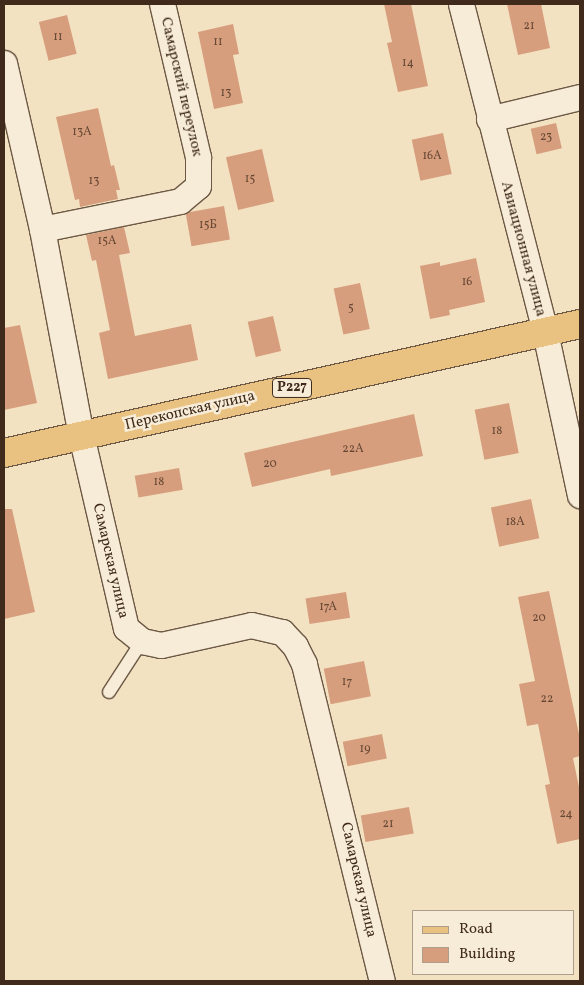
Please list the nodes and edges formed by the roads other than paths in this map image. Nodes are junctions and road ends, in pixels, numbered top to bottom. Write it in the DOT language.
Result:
graph roads {
  1 [pos="162,4"];
  2 [pos="461,4"];
  3 [pos="4,63"];
  4 [pos="580,97"];
  5 [pos="489,119"];
  6 [pos="42,229"];
  7 [pos="580,324"];
  8 [pos="545,332"];
  9 [pos="81,436"];
  10 [pos="4,453"];
  11 [pos="580,495"];
  12 [pos="142,641"];
  13 [pos="109,692"];
  14 [pos="382,981"];
  1 -- 6 [label="street, Самарский переулок"];
  2 -- 5 [label="street, Авиационная улица"];
  3 -- 6 [label="street, Самарская улица"];
  4 -- 5 [label="street"];
  5 -- 8 [label="street, Авиационная улица"];
  6 -- 9 [label="street, Самарская улица"];
  7 -- 8 [label="main road, Перекопская улица / Р227"];
  8 -- 9 [label="main road, Перекопская улица / Р227"];
  8 -- 11 [label="street, Авиационная улица"];
  9 -- 10 [label="main road, Перекопская улица / Р227"];
  9 -- 12 [label="street, Самарская улица"];
  12 -- 13 [label="lane"];
  12 -- 14 [label="street, Самарская улица"];
}
